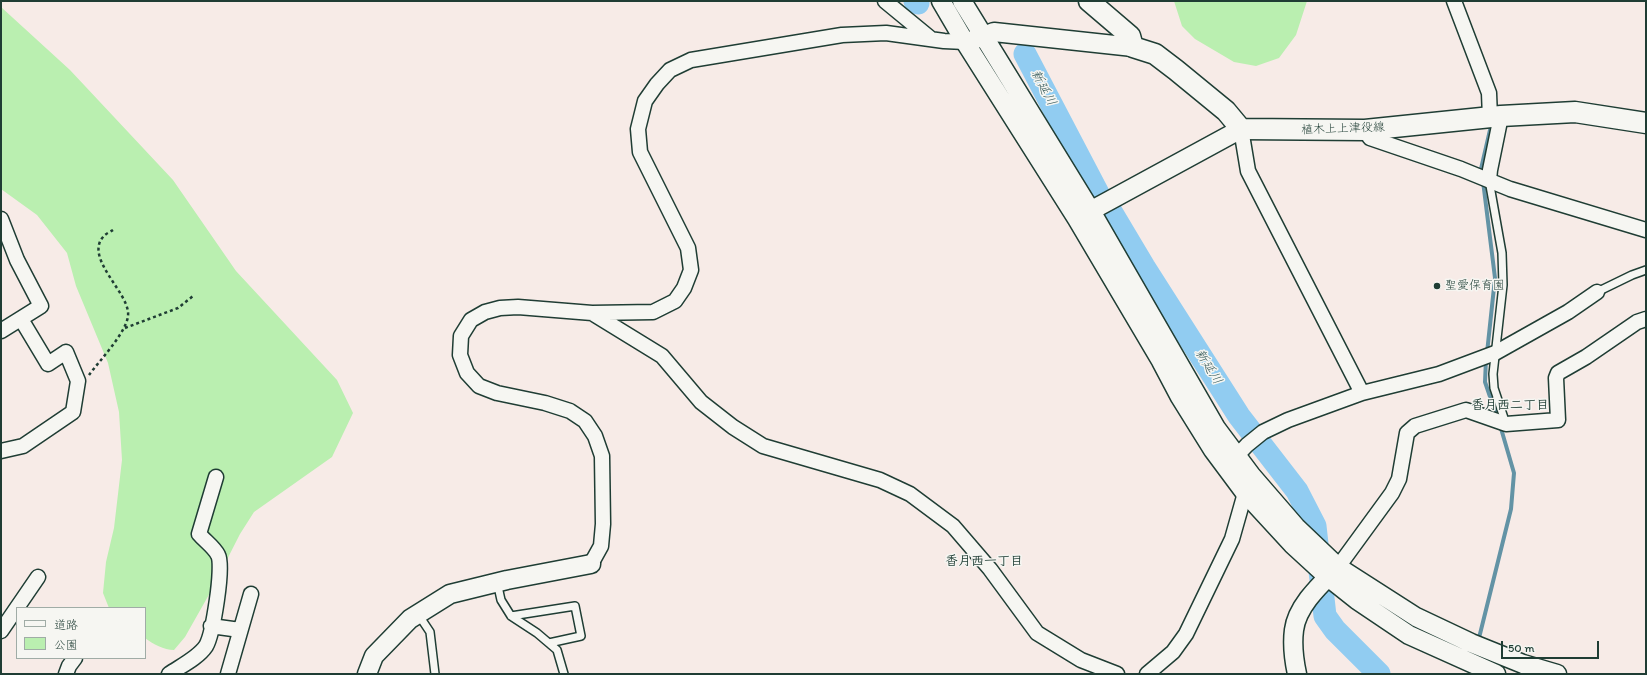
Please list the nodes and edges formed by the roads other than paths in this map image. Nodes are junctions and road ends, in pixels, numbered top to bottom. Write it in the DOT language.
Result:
graph roads {
  1 [pos="885,1"];
  2 [pos="941,1"];
  3 [pos="962,1"];
  4 [pos="1089,1"];
  5 [pos="1454,1"];
  6 [pos="983,37"];
  7 [pos="930,38"];
  8 [pos="965,42"];
  9 [pos="1133,47"];
  10 [pos="1496,117"];
  11 [pos="1646,123"];
  12 [pos="1241,129"];
  13 [pos="1365,130"];
  14 [pos="1489,180"];
  15 [pos="1084,215"];
  16 [pos="1,219"];
  17 [pos="1646,230"];
  18 [pos="1646,270"];
  19 [pos="1597,292"];
  20 [pos="592,313"];
  21 [pos="21,319"];
  22 [pos="1646,319"];
  23 [pos="1,331"];
  24 [pos="1495,353"];
  25 [pos="1362,393"];
  26 [pos="1506,424"];
  27 [pos="1,451"];
  28 [pos="1231,462"];
  29 [pos="216,477"];
  30 [pos="1245,493"];
  31 [pos="590,564"];
  32 [pos="1333,572"];
  33 [pos="38,577"];
  34 [pos="497,582"];
  35 [pos="251,594"];
  36 [pos="17,607"];
  37 [pos="16,609"];
  38 [pos="418,614"];
  39 [pos="511,616"];
  40 [pos="211,626"];
  41 [pos="240,630"];
  42 [pos="1,631"];
  43 [pos="549,643"];
  44 [pos="1492,651"];
  45 [pos="74,659"];
  46 [pos="1490,673"];
  47 [pos="66,674"];
  48 [pos="169,674"];
  49 [pos="228,674"];
  50 [pos="367,674"];
  51 [pos="435,674"];
  52 [pos="564,674"];
  53 [pos="1117,674"];
  54 [pos="1147,674"];
  55 [pos="1297,674"];
  56 [pos="1557,674"];
  1 -- 7 [label="street"];
  2 -- 8 [label="street"];
  3 -- 6 [label="street"];
  4 -- 9 [label="main road"];
  5 -- 10 [label="street"];
  6 -- 8 [label="street"];
  6 -- 9 [label="street"];
  6 -- 15 [label="street"];
  7 -- 8 [label="street"];
  7 -- 20 [label="street"];
  8 -- 15 [label="street"];
  9 -- 12 [label="main road"];
  10 -- 11 [label="main road, 植木上上津役線"];
  10 -- 13 [label="main road, 植木上上津役線"];
  10 -- 14 [label="street"];
  12 -- 13 [label="main road, 植木上上津役線"];
  12 -- 15 [label="street"];
  12 -- 25 [label="street"];
  13 -- 14 [label="street"];
  14 -- 17 [label="street"];
  14 -- 24 [label="lane"];
  15 -- 28 [label="street"];
  16 -- 21 [label="street"];
  18 -- 19 [label="lane"];
  19 -- 24 [label="street"];
  20 -- 31 [label="street"];
  20 -- 53 [label="street"];
  21 -- 23 [label="street"];
  21 -- 27 [label="street"];
  22 -- 26 [label="street"];
  24 -- 25 [label="street"];
  24 -- 26 [label="lane"];
  25 -- 28 [label="street"];
  26 -- 32 [label="street"];
  28 -- 30 [label="street"];
  28 -- 32 [label="street"];
  29 -- 40 [label="street"];
  30 -- 32 [label="street"];
  30 -- 54 [label="street"];
  31 -- 34 [label="street"];
  32 -- 44 [label="street"];
  32 -- 46 [label="street"];
  32 -- 55 [label="street"];
  33 -- 36 [label="street"];
  34 -- 38 [label="street"];
  34 -- 39 [label="lane"];
  35 -- 41 [label="street"];
  37 -- 42 [label="street"];
  38 -- 50 [label="street"];
  38 -- 51 [label="lane"];
  39 -- 43 [label="lane"];
  39 -- 43 [label="lane"];
  40 -- 41 [label="street"];
  40 -- 48 [label="street"];
  41 -- 49 [label="street"];
  43 -- 52 [label="lane"];
  44 -- 46 [label="street"];
  44 -- 56 [label="street"];
  45 -- 47 [label="street"];
}
